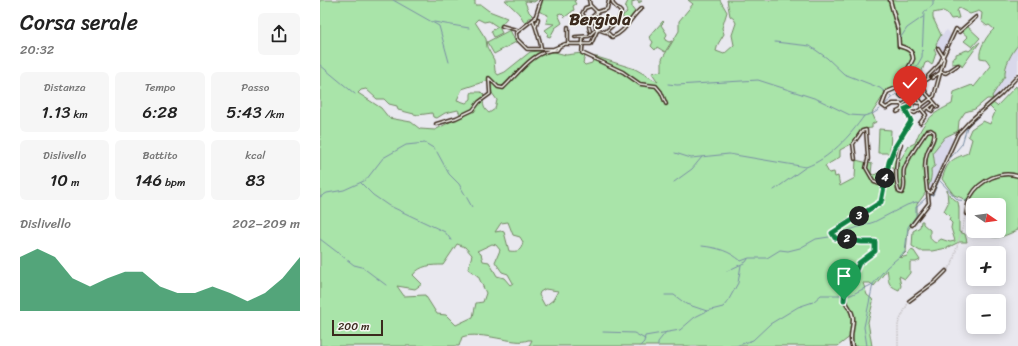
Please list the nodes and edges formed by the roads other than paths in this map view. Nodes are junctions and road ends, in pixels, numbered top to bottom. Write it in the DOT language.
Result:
graph roads {
  1 [pos="541,0"];
  2 [pos="589,0"];
  3 [pos="609,0"];
  4 [pos="612,0"];
  5 [pos="890,0"];
  6 [pos="591,6"];
  7 [pos="642,8"];
  8 [pos="597,12"];
  9 [pos="584,16"];
  10 [pos="976,17"];
  11 [pos="591,18"];
  12 [pos="538,19"];
  13 [pos="533,20"];
  14 [pos="587,22"];
  15 [pos="502,26"];
  16 [pos="536,26"];
  17 [pos="568,27"];
  18 [pos="590,27"];
  19 [pos="597,29"];
  20 [pos="518,31"];
  21 [pos="590,31"];
  22 [pos="606,31"];
  23 [pos="575,37"];
  24 [pos="583,38"];
  25 [pos="568,44"];
  26 [pos="582,44"];
  27 [pos="559,47"];
  28 [pos="542,48"];
  29 [pos="938,48"];
  30 [pos="943,57"];
  31 [pos="958,65"];
  32 [pos="942,72"];
  33 [pos="1018,76"];
  34 [pos="929,79"];
  35 [pos="920,84"];
  36 [pos="923,88"];
  37 [pos="912,91"];
  38 [pos="900,95"];
  39 [pos="913,97"];
  40 [pos="917,97"];
  41 [pos="930,100"];
  42 [pos="910,102"];
  43 [pos="916,103"];
  44 [pos="934,103"];
  45 [pos="666,104"];
  46 [pos="923,104"];
  47 [pos="902,105"];
  48 [pos="912,106"];
  49 [pos="934,107"];
  50 [pos="938,107"];
  51 [pos="921,108"];
  52 [pos="929,108"];
  53 [pos="905,109"];
  54 [pos="926,110"];
  55 [pos="897,112"];
  56 [pos="920,123"];
  57 [pos="436,124"];
  58 [pos="898,142"];
  59 [pos="855,159"];
  60 [pos="1018,176"];
  61 [pos="884,181"];
  62 [pos="928,193"];
  63 [pos="970,198"];
  64 [pos="912,225"];
  65 [pos="946,270"];
  66 [pos="909,301"];
  67 [pos="852,346"];
  1 -- 13 [label="street"];
  2 -- 6 [label="street"];
  3 -- 8 [label="street"];
  4 -- 22 [label="street"];
  5 -- 47 [label="street"];
  6 -- 8 [label="street"];
  6 -- 9 [label="street"];
  7 -- 22 [label="street"];
  8 -- 11 [label="street"];
  8 -- 19 [label="street"];
  10 -- 30 [label="street"];
  11 -- 14 [label="street"];
  11 -- 19 [label="street"];
  12 -- 16 [label="street"];
  13 -- 16 [label="street"];
  13 -- 20 [label="street"];
  15 -- 20 [label="street"];
  16 -- 28 [label="street"];
  17 -- 25 [label="street"];
  18 -- 21 [label="street"];
  19 -- 22 [label="street"];
  19 -- 24 [label="street"];
  19 -- 26 [label="street"];
  20 -- 28 [label="street"];
  23 -- 24 [label="street"];
  24 -- 26 [label="street"];
  25 -- 26 [label="street"];
  25 -- 27 [label="street"];
  26 -- 45 [label="street"];
  27 -- 28 [label="street"];
  27 -- 57 [label="street"];
  29 -- 30 [label="street"];
  30 -- 32 [label="street"];
  30 -- 34 [label="street"];
  31 -- 32 [label="street"];
  32 -- 34 [label="street"];
  32 -- 41 [label="street"];
  33 -- 62 [label="street"];
  34 -- 36 [label="street"];
  35 -- 37 [label="street"];
  36 -- 40 [label="street"];
  36 -- 41 [label="street"];
  37 -- 38 [label="street"];
  37 -- 40 [label="street"];
  39 -- 40 [label="street"];
  39 -- 42 [label="street"];
  39 -- 43 [label="street"];
  40 -- 46 [label="street"];
  41 -- 44 [label="street"];
  41 -- 46 [label="street"];
  42 -- 47 [label="street"];
  42 -- 48 [label="street"];
  43 -- 46 [label="street"];
  43 -- 48 [label="street"];
  44 -- 50 [label="street"];
  44 -- 52 [label="street"];
  46 -- 51 [label="street"];
  47 -- 53 [label="street"];
  48 -- 53 [label="street"];
  49 -- 52 [label="street"];
  51 -- 53 [label="street"];
  51 -- 56 [label="street"];
  52 -- 54 [label="street"];
  53 -- 55 [label="street"];
  53 -- 58 [label="street"];
  58 -- 61 [label="street"];
  58 -- 62 [label="street"];
  59 -- 61 [label="street"];
  60 -- 63 [label="street"];
  61 -- 67 [label="street"];
  62 -- 64 [label="street"];
  65 -- 66 [label="street"];
}
